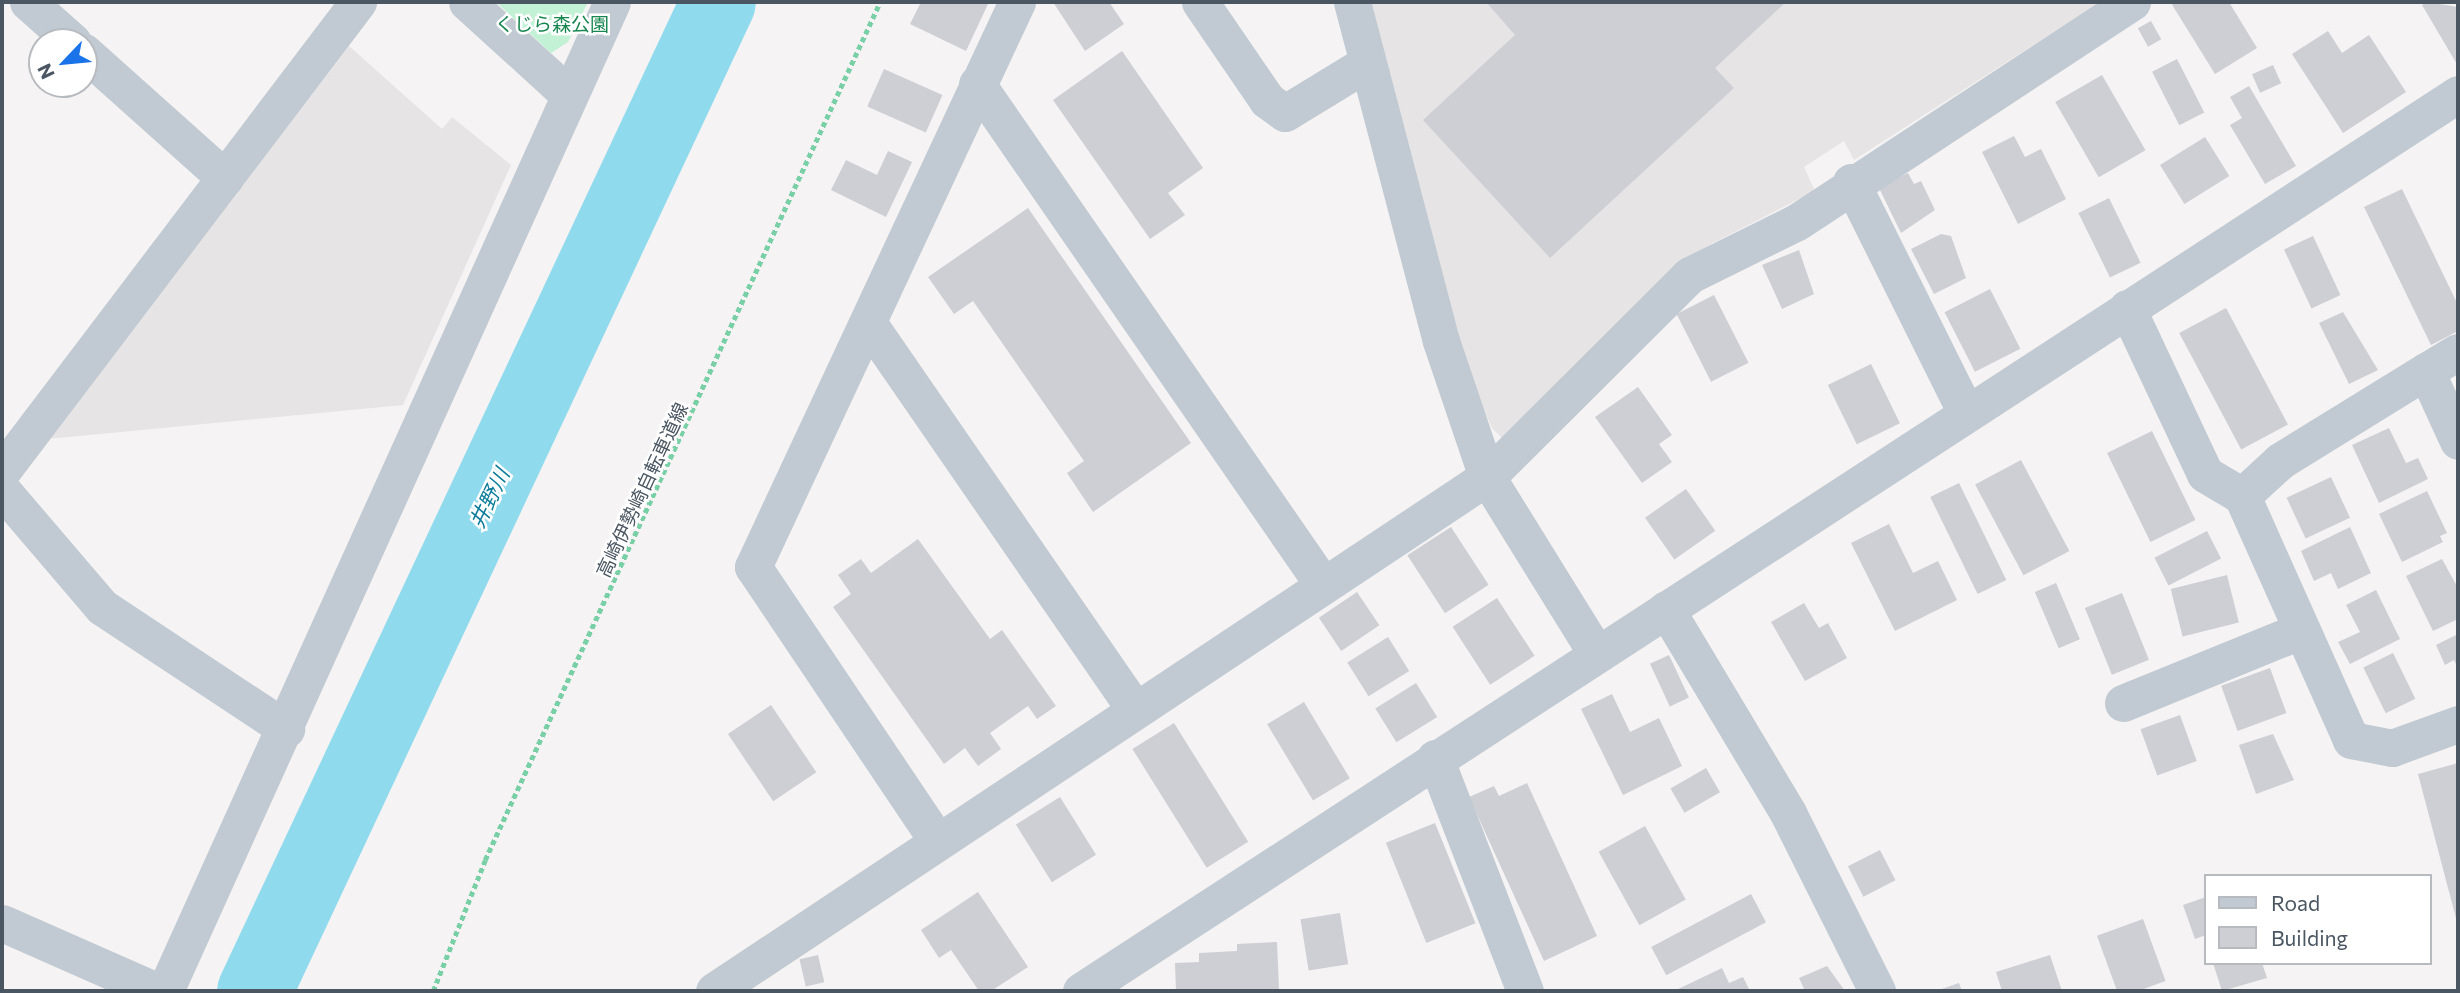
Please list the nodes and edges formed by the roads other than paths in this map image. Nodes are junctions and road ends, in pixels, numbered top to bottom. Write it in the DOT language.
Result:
graph roads {
  1 [pos="29,2"];
  2 [pos="358,2"];
  3 [pos="467,2"];
  4 [pos="612,2"];
  5 [pos="1017,2"];
  6 [pos="1200,2"];
  7 [pos="1352,2"];
  8 [pos="2132,2"];
  9 [pos="58,28"];
  10 [pos="1367,64"];
  11 [pos="98,65"];
  12 [pos="978,84"];
  13 [pos="568,94"];
  14 [pos="2458,94"];
  15 [pos="225,178"];
  16 [pos="1851,182"];
  17 [pos="2127,308"];
  18 [pos="870,324"];
  19 [pos="2458,352"];
  20 [pos="2426,371"];
  21 [pos="1966,413"];
  22 [pos="2458,442"];
  23 [pos="2,471"];
  24 [pos="1488,477"];
  25 [pos="2,490"];
  26 [pos="2242,496"];
  27 [pos="1321,582"];
  28 [pos="1666,609"];
  29 [pos="2302,629"];
  30 [pos="1596,653"];
  31 [pos="2123,704"];
  32 [pos="1134,708"];
  33 [pos="2458,724"];
  34 [pos="286,729"];
  35 [pos="1435,758"];
  36 [pos="936,839"];
  37 [pos="2,923"];
  38 [pos="156,991"];
  39 [pos="165,991"];
  40 [pos="714,991"];
  41 [pos="1081,991"];
  42 [pos="1525,991"];
  43 [pos="1877,991"];
  1 -- 9 [label="street"];
  2 -- 15 [label="street"];
  3 -- 13 [label="street"];
  4 -- 13 [label="street"];
  5 -- 12 [label="street"];
  6 -- 10 [label="street"];
  7 -- 10 [label="street"];
  8 -- 16 [label="street"];
  10 -- 24 [label="street"];
  11 -- 15 [label="street"];
  12 -- 18 [label="street"];
  12 -- 27 [label="street"];
  13 -- 34 [label="street"];
  14 -- 17 [label="street"];
  15 -- 23 [label="street"];
  16 -- 21 [label="street"];
  16 -- 24 [label="street"];
  17 -- 21 [label="street"];
  17 -- 26 [label="street"];
  18 -- 32 [label="street"];
  18 -- 36 [label="street"];
  19 -- 20 [label="street"];
  20 -- 22 [label="street"];
  20 -- 26 [label="street"];
  21 -- 28 [label="street"];
  24 -- 27 [label="street"];
  24 -- 30 [label="street"];
  25 -- 34 [label="street"];
  26 -- 29 [label="street"];
  27 -- 32 [label="street"];
  28 -- 30 [label="street"];
  28 -- 43 [label="street"];
  29 -- 31 [label="street"];
  29 -- 33 [label="street"];
  30 -- 35 [label="street"];
  32 -- 36 [label="street"];
  34 -- 39 [label="street"];
  35 -- 41 [label="street"];
  35 -- 42 [label="street"];
  36 -- 40 [label="street"];
  37 -- 38 [label="street"];
}
